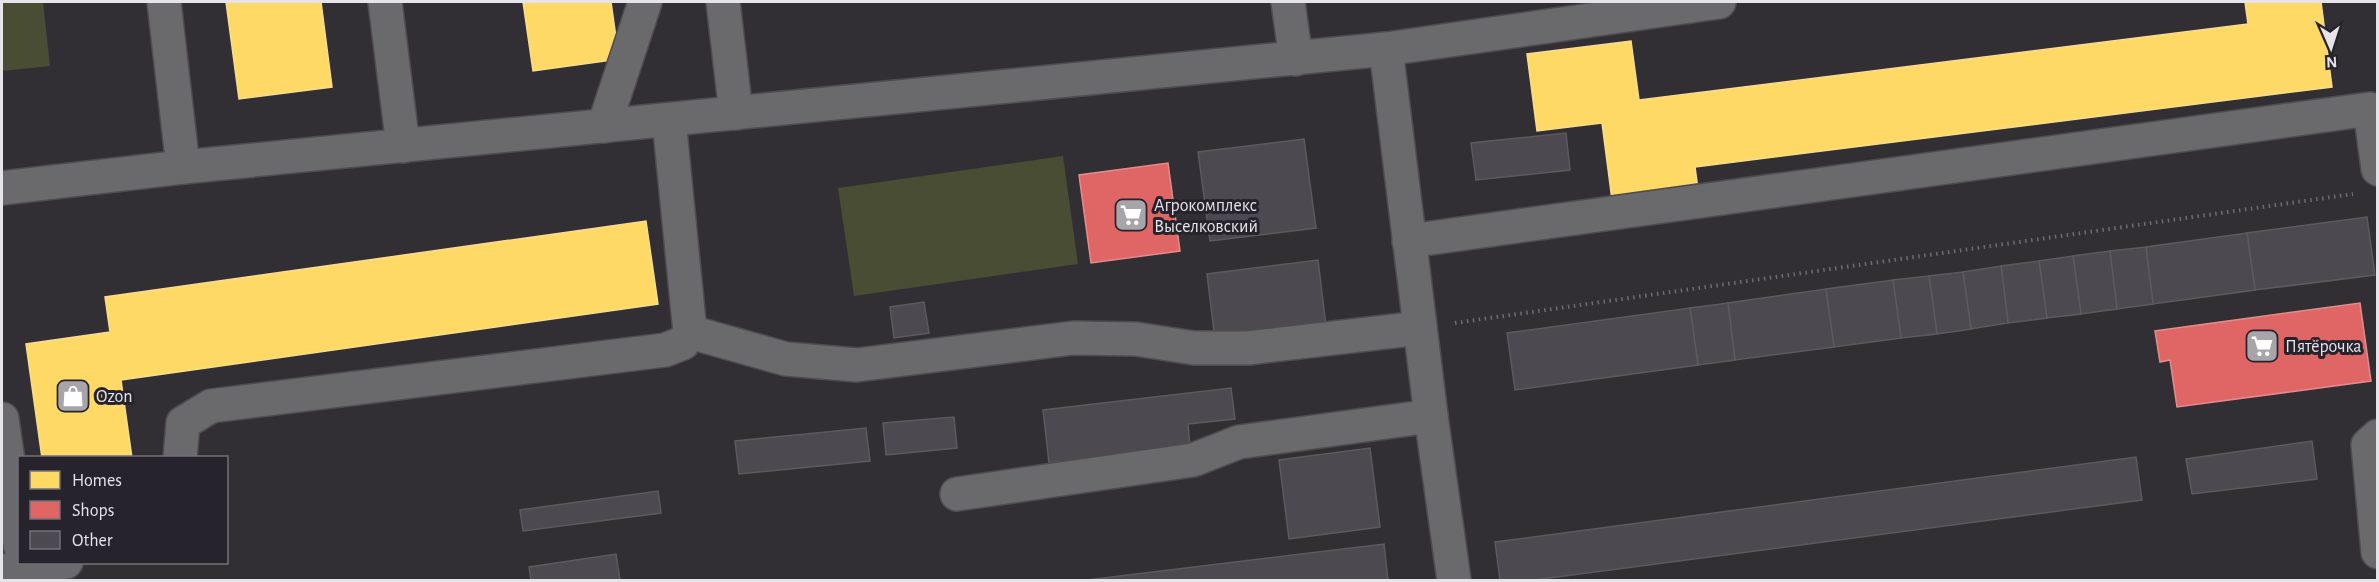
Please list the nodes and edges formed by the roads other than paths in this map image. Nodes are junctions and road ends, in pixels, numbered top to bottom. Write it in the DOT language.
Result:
graph roads {
  1 [pos="164,2"];
  2 [pos="385,2"];
  3 [pos="645,2"];
  4 [pos="723,2"];
  5 [pos="1288,2"];
  6 [pos="1719,2"];
  7 [pos="1386,49"];
  8 [pos="1296,59"];
  9 [pos="736,113"];
  10 [pos="669,120"];
  11 [pos="604,126"];
  12 [pos="403,146"];
  13 [pos="183,167"];
  14 [pos="2378,169"];
  15 [pos="2,188"];
  16 [pos="1409,241"];
  17 [pos="1420,328"];
  18 [pos="690,332"];
  19 [pos="1431,416"];
  20 [pos="2,419"];
  21 [pos="2378,436"];
  22 [pos="180,456"];
  23 [pos="957,494"];
  24 [pos="2378,552"];
  25 [pos="16,562"];
  26 [pos="1454,580"];
  1 -- 13 [label="street"];
  2 -- 12 [label="street"];
  3 -- 11 [label="street"];
  4 -- 9 [label="street"];
  5 -- 8 [label="street"];
  6 -- 7 [label="street"];
  7 -- 8 [label="street"];
  7 -- 16 [label="street"];
  8 -- 9 [label="street"];
  9 -- 10 [label="street"];
  10 -- 11 [label="street"];
  10 -- 18 [label="street"];
  11 -- 12 [label="street"];
  12 -- 13 [label="street"];
  13 -- 15 [label="street"];
  14 -- 16 [label="street"];
  16 -- 17 [label="street"];
  17 -- 18 [label="street"];
  17 -- 19 [label="street"];
  18 -- 22 [label="street"];
  19 -- 23 [label="street"];
  19 -- 26 [label="street"];
  20 -- 25 [label="street"];
  21 -- 24 [label="street"];
}
